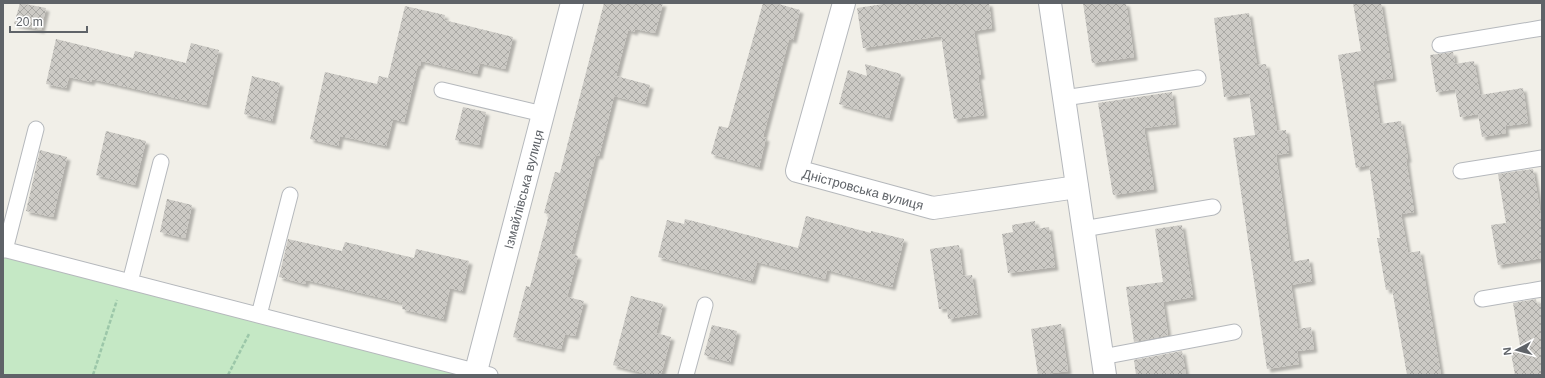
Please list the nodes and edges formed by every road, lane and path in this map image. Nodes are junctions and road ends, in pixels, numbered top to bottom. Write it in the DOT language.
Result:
graph roads {
  1 [pos="572,3"];
  2 [pos="844,3"];
  3 [pos="1050,3"];
  4 [pos="1542,28"];
  5 [pos="1440,45"];
  6 [pos="1198,78"];
  7 [pos="442,90"];
  8 [pos="1064,98"];
  9 [pos="543,114"];
  10 [pos="36,130"];
  11 [pos="1542,158"];
  12 [pos="161,162"];
  13 [pos="1461,171"];
  14 [pos="1077,187"];
  15 [pos="290,195"];
  16 [pos="1213,207"];
  17 [pos="1083,229"];
  18 [pos="4,249"];
  19 [pos="130,282"];
  20 [pos="1542,289"];
  21 [pos="1482,299"];
  22 [pos="704,305"];
  23 [pos="259,316"];
  24 [pos="1234,332"];
  25 [pos="1103,366"];
  26 [pos="480,374"];
  27 [pos="93,375"];
  28 [pos="228,375"];
  29 [pos="686,375"];
  1 -- 9 [label="street, Ізмайлівська вулиця"];
  2 -- 14 [label="street, Дністровська вулиця"];
  3 -- 8 [label="street"];
  4 -- 5 [label="lane"];
  6 -- 8 [label="lane"];
  7 -- 9 [label="lane"];
  8 -- 14 [label="street"];
  9 -- 26 [label="street, Ізмайлівська вулиця"];
  10 -- 18 [label="lane"];
  11 -- 13 [label="lane"];
  12 -- 19 [label="lane"];
  14 -- 17 [label="street"];
  15 -- 23 [label="lane"];
  16 -- 17 [label="lane"];
  17 -- 25 [label="street"];
  18 -- 19 [label="lane"];
  19 -- 23 [label="lane"];
  19 -- 27 [label="path"];
  20 -- 21 [label="lane"];
  22 -- 29 [label="lane"];
  23 -- 26 [label="lane"];
  23 -- 28 [label="path"];
  24 -- 25 [label="lane"];
}
